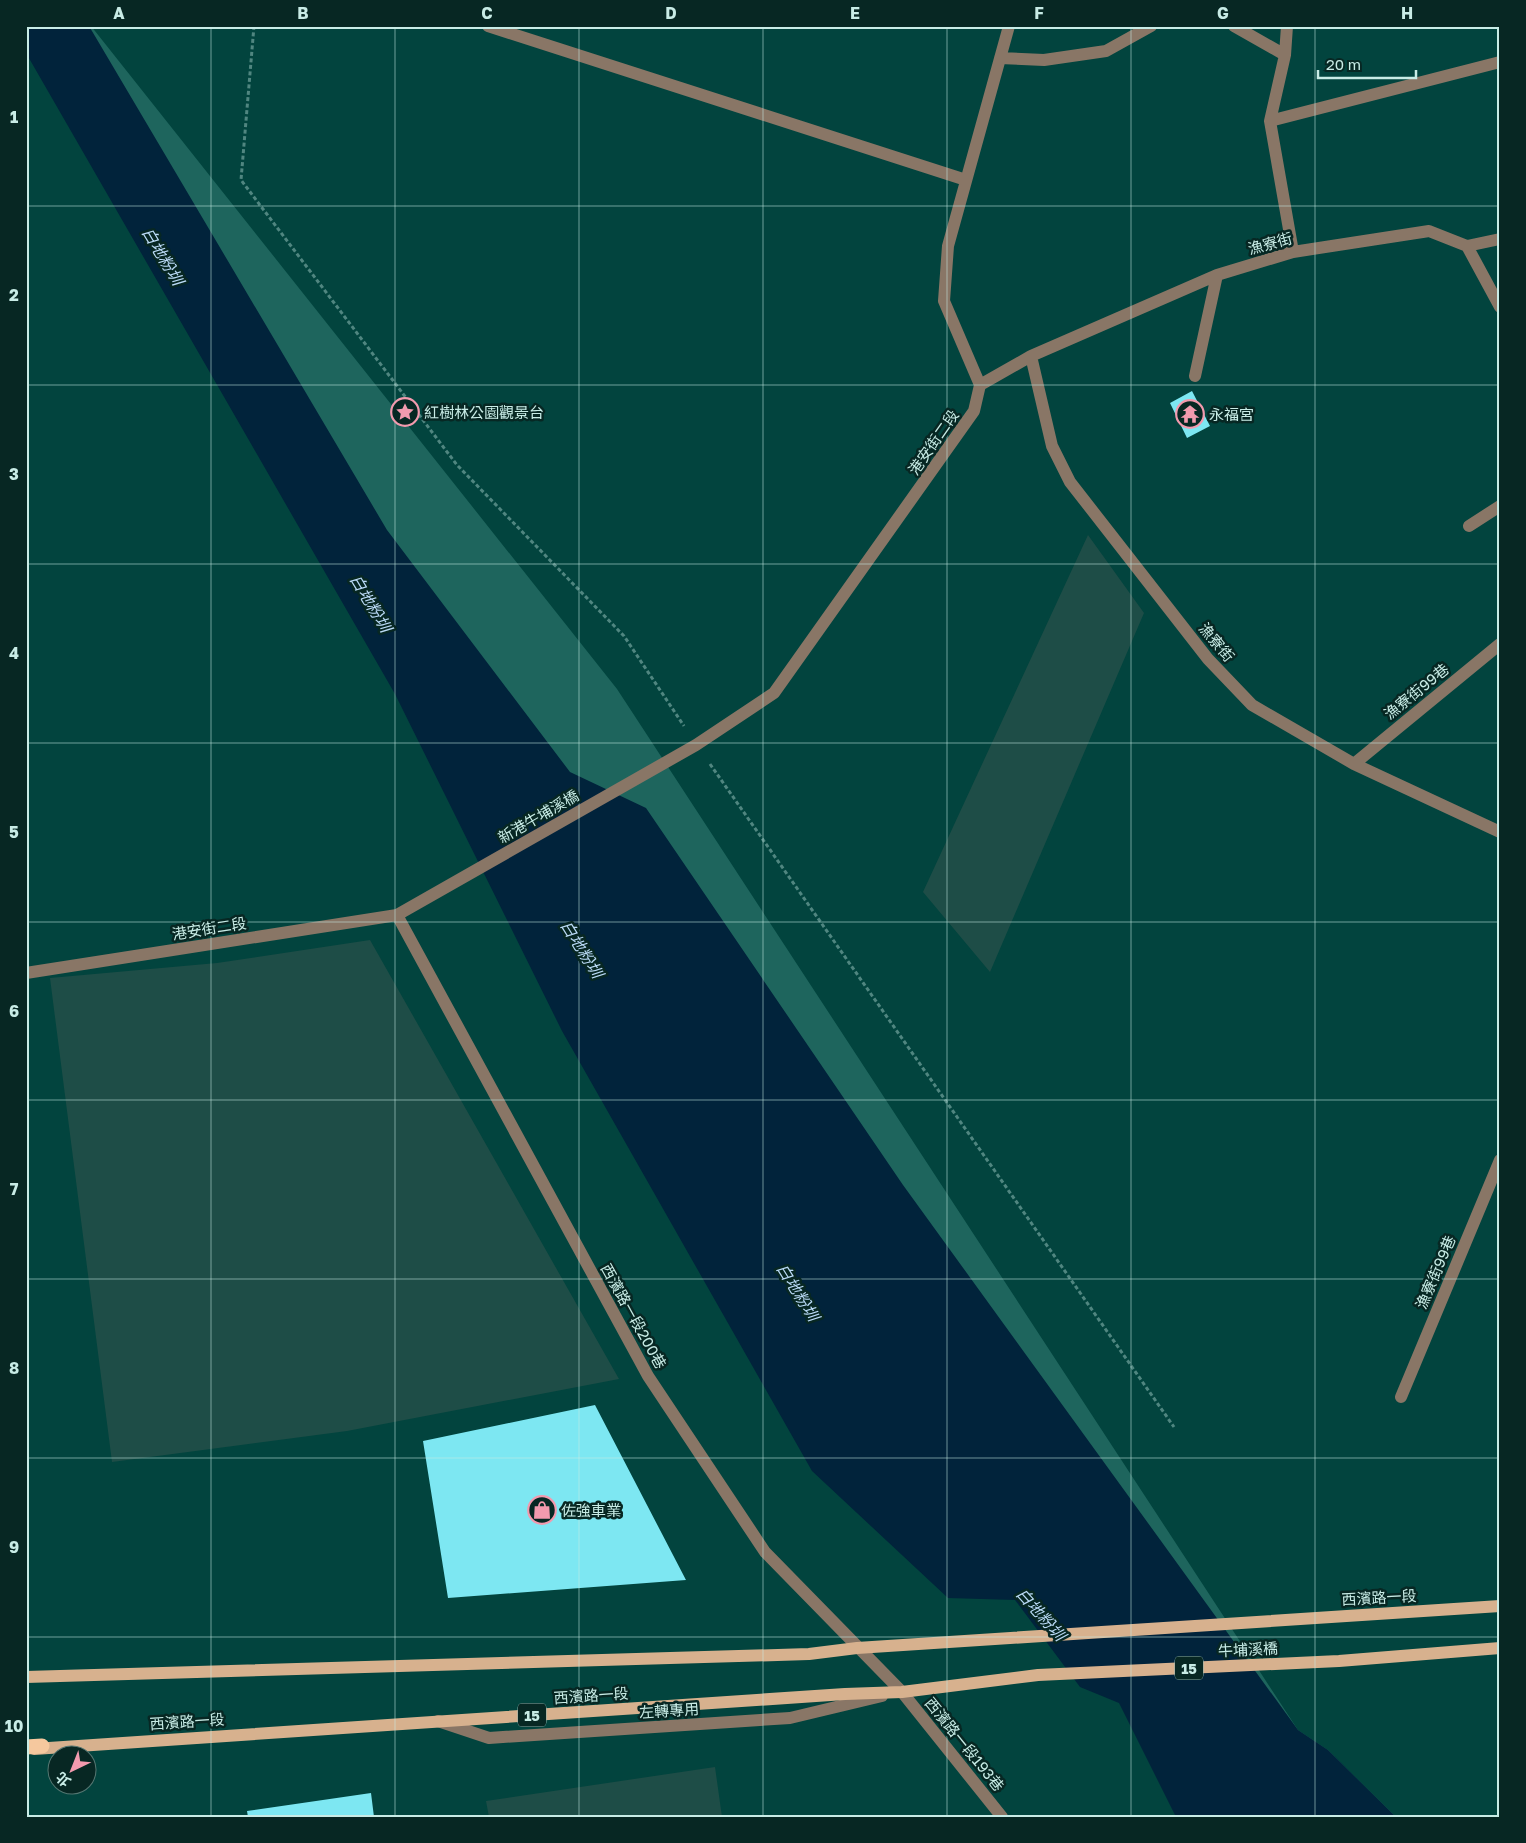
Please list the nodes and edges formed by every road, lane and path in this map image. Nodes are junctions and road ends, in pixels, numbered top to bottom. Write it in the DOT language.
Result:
graph roads {
  1 [pos="488,26"];
  2 [pos="1009,26"];
  3 [pos="1151,26"];
  4 [pos="1234,26"];
  5 [pos="1288,26"];
  6 [pos="1285,55"];
  7 [pos="1000,58"];
  8 [pos="1500,62"];
  9 [pos="1270,121"];
  10 [pos="966,180"];
  11 [pos="1500,239"];
  12 [pos="1467,246"];
  13 [pos="1293,252"];
  14 [pos="1217,275"];
  15 [pos="1500,307"];
  16 [pos="1031,356"];
  17 [pos="1196,376"];
  18 [pos="980,385"];
  19 [pos="1500,506"];
  20 [pos="1469,526"];
  21 [pos="1500,644"];
  22 [pos="696,745"];
  23 [pos="1354,764"];
  24 [pos="1500,832"];
  25 [pos="397,915"];
  26 [pos="26,973"];
  27 [pos="1500,1160"];
  28 [pos="1401,1397"];
  29 [pos="1500,1606"];
  30 [pos="1260,1621"];
  31 [pos="857,1648"];
  32 [pos="1500,1648"];
  33 [pos="1038,1676"];
  34 [pos="26,1677"];
  35 [pos="902,1692"];
  36 [pos="438,1721"];
  37 [pos="42,1746"];
  38 [pos="26,1749"];
  39 [pos="1002,1817"];
  1 -- 10 [label="street"];
  2 -- 7 [label="street"];
  3 -- 7 [label="street"];
  4 -- 6 [label="street"];
  5 -- 6 [label="street"];
  6 -- 9 [label="street"];
  7 -- 10 [label="street"];
  8 -- 9 [label="street"];
  9 -- 13 [label="street"];
  10 -- 18 [label="street"];
  11 -- 12 [label="street"];
  12 -- 13 [label="street, 漁寮街"];
  12 -- 15 [label="street"];
  13 -- 14 [label="street, 漁寮街"];
  14 -- 16 [label="street, 漁寮街"];
  14 -- 17 [label="street"];
  16 -- 18 [label="street, 漁寮街"];
  16 -- 23 [label="street, 漁寮街"];
  18 -- 22 [label="street, 港安街二段"];
  19 -- 20 [label="street"];
  21 -- 23 [label="street, 漁寮街99巷"];
  22 -- 25 [label="street, 新港牛埔溪橋"];
  23 -- 24 [label="street, 漁寮街"];
  25 -- 26 [label="street, 港安街二段"];
  25 -- 31 [label="street, 西濱路一段200巷"];
  27 -- 28 [label="street, 漁寮街99巷"];
  29 -- 30 [label="main road, 西濱路一段"];
  30 -- 31 [label="main road, 牛埔溪橋"];
  31 -- 34 [label="main road"];
  31 -- 35 [label="street, 西濱路一段200巷"];
  32 -- 33 [label="main road, 牛埔溪橋 / 15"];
  33 -- 35 [label="main road, 西濱路一段 / 15"];
  35 -- 36 [label="main road, 西濱路一段 / 15"];
  35 -- 36 [label="street, 左轉專用"];
  35 -- 39 [label="street, 西濱路一段193巷"];
  36 -- 37 [label="main road, 西濱路一段 / 15"];
  37 -- 38 [label="highway"];
}
